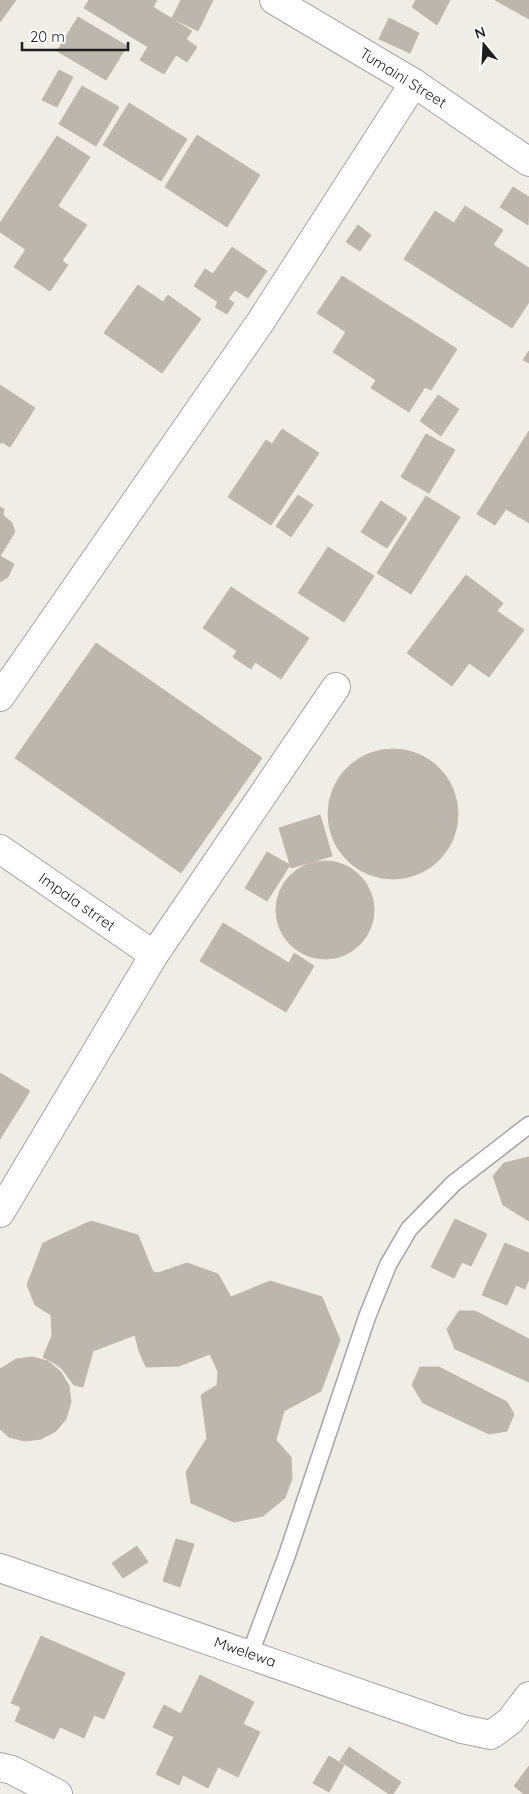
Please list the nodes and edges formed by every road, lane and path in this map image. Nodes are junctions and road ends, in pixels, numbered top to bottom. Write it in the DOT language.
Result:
graph roads {
  1 [pos="274,0"];
  2 [pos="414,83"];
  3 [pos="529,162"];
  4 [pos="336,687"];
  5 [pos="0,697"];
  6 [pos="0,849"];
  7 [pos="154,955"];
  8 [pos="529,1125"];
  9 [pos="0,1213"];
  10 [pos="0,1568"];
  11 [pos="250,1654"];
  12 [pos="529,1696"];
  13 [pos="0,1767"];
  14 [pos="58,1794"];
  1 -- 2 [label="street, Tumaini Street"];
  2 -- 3 [label="street, Tumaini Street"];
  2 -- 5 [label="street"];
  4 -- 7 [label="street"];
  6 -- 7 [label="street, Impala strret"];
  7 -- 9 [label="street"];
  8 -- 11 [label="lane"];
  10 -- 11 [label="street, Mwelewa"];
  11 -- 12 [label="street, Mwelewa"];
  13 -- 14 [label="street"];
}
